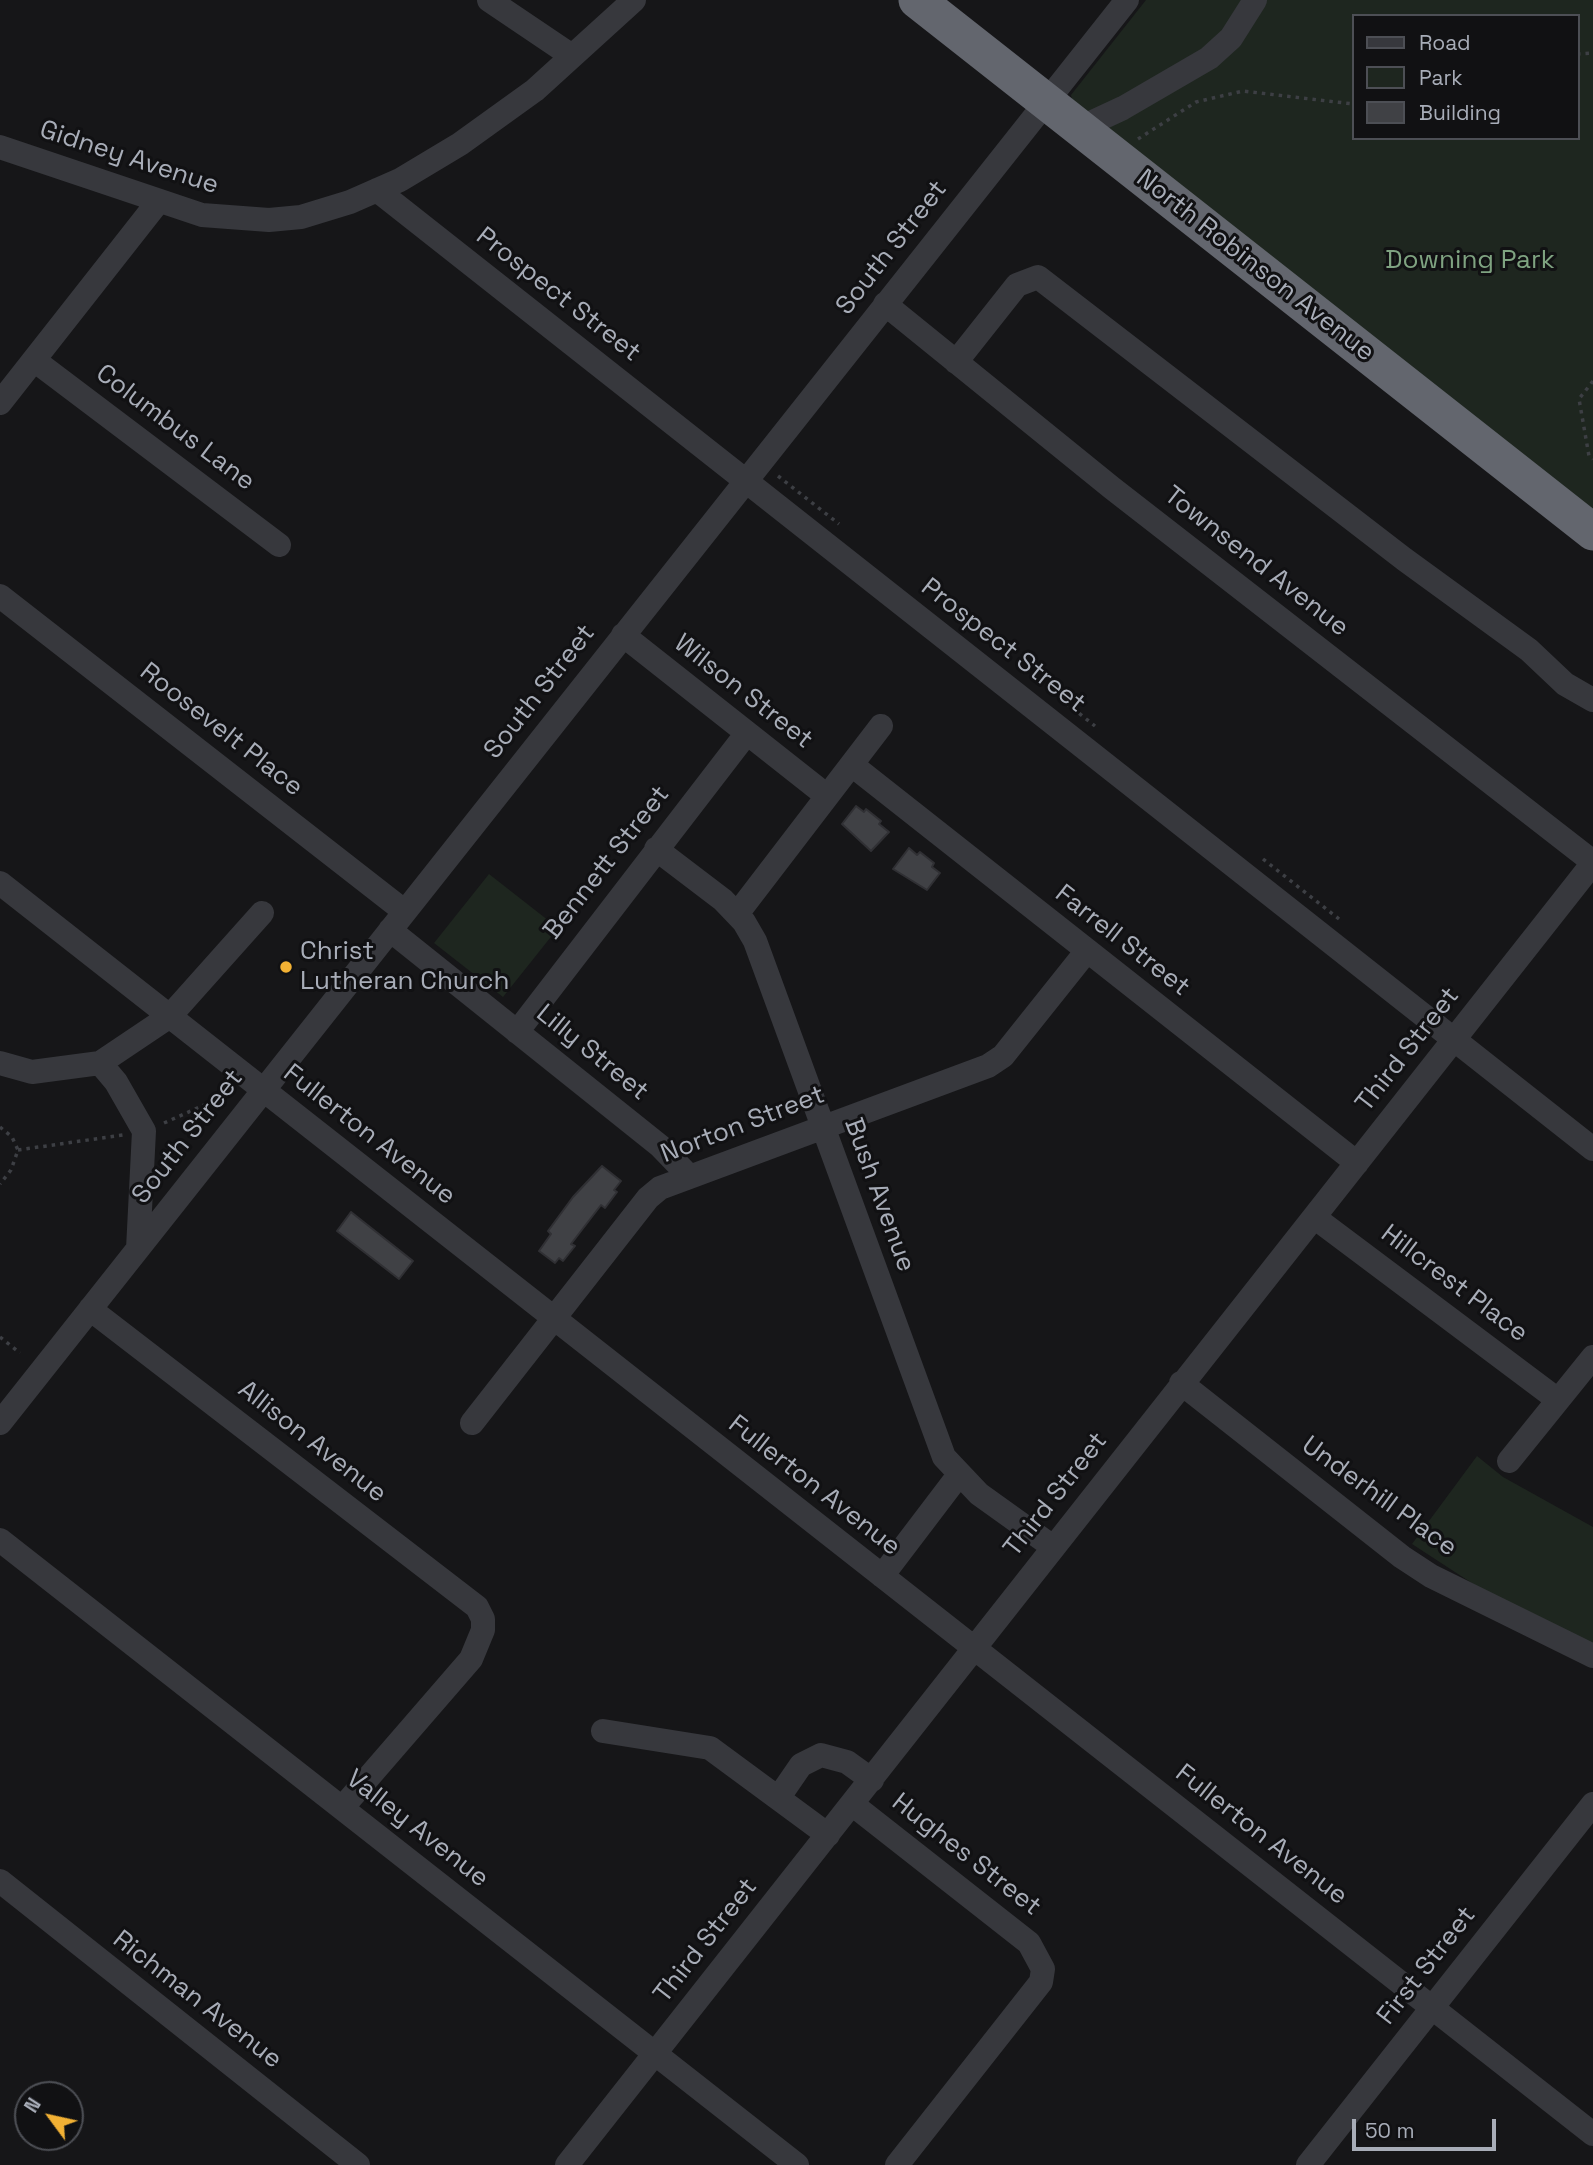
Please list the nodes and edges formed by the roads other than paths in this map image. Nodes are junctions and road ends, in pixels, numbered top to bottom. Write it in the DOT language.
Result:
graph roads {
  1 [pos="489,0"];
  2 [pos="634,0"];
  3 [pos="917,0"];
  4 [pos="1127,0"];
  5 [pos="1255,0"];
  6 [pos="572,56"];
  7 [pos="1045,101"];
  8 [pos="1080,128"];
  9 [pos="0,147"];
  10 [pos="377,190"];
  11 [pos="158,202"];
  12 [pos="885,304"];
  13 [pos="34,360"];
  14 [pos="956,362"];
  15 [pos="0,403"];
  16 [pos="745,481"];
  17 [pos="1593,532"];
  18 [pos="279,545"];
  19 [pos="0,597"];
  20 [pos="623,635"];
  21 [pos="1593,700"];
  22 [pos="881,726"];
  23 [pos="747,733"];
  24 [pos="852,765"];
  25 [pos="827,796"];
  26 [pos="656,849"];
  27 [pos="1593,862"];
  28 [pos="0,883"];
  29 [pos="262,913"];
  30 [pos="737,914"];
  31 [pos="397,920"];
  32 [pos="1086,952"];
  33 [pos="170,1016"];
  34 [pos="517,1032"];
  35 [pos="1455,1039"];
  36 [pos="0,1063"];
  37 [pos="100,1063"];
  38 [pos="264,1090"];
  39 [pos="822,1127"];
  40 [pos="1593,1149"];
  41 [pos="1357,1163"];
  42 [pos="688,1175"];
  43 [pos="1314,1217"];
  44 [pos="138,1250"];
  45 [pos="90,1309"];
  46 [pos="555,1321"];
  47 [pos="1593,1357"];
  48 [pos="1181,1383"];
  49 [pos="1559,1400"];
  50 [pos="0,1423"];
  51 [pos="472,1423"];
  52 [pos="1509,1461"];
  53 [pos="958,1476"];
  54 [pos="0,1540"];
  55 [pos="1054,1547"];
  56 [pos="882,1576"];
  57 [pos="974,1648"];
  58 [pos="1593,1656"];
  59 [pos="603,1731"];
  60 [pos="872,1780"];
  61 [pos="779,1797"];
  62 [pos="852,1804"];
  63 [pos="1593,1804"];
  64 [pos="342,1808"];
  65 [pos="828,1835"];
  66 [pos="0,1881"];
  67 [pos="1432,2008"];
  68 [pos="656,2054"];
  69 [pos="1593,2134"];
  70 [pos="358,2165"];
  71 [pos="568,2165"];
  72 [pos="797,2165"];
  73 [pos="897,2165"];
  74 [pos="1308,2165"];
  1 -- 6 [label="street"];
  2 -- 6 [label="street, Gidney Avenue"];
  3 -- 7 [label="highway, North Robinson Avenue"];
  4 -- 7 [label="street, South Street"];
  5 -- 8 [label="street"];
  6 -- 10 [label="street, Gidney Avenue"];
  7 -- 8 [label="highway, North Robinson Avenue"];
  7 -- 12 [label="street, South Street"];
  8 -- 17 [label="highway, North Robinson Avenue"];
  9 -- 11 [label="street, Gidney Avenue"];
  10 -- 11 [label="street, Gidney Avenue"];
  10 -- 16 [label="street, Prospect Street"];
  11 -- 13 [label="street"];
  12 -- 14 [label="street, Townsend Avenue"];
  12 -- 16 [label="street, South Street"];
  13 -- 15 [label="street"];
  13 -- 18 [label="street, Columbus Lane"];
  14 -- 21 [label="street"];
  14 -- 27 [label="street, Townsend Avenue"];
  16 -- 20 [label="street, South Street"];
  16 -- 35 [label="street, Prospect Street"];
  19 -- 31 [label="street, Roosevelt Place"];
  20 -- 23 [label="street, Wilson Street"];
  20 -- 31 [label="street, South Street"];
  22 -- 24 [label="street"];
  23 -- 25 [label="street, Wilson Street"];
  23 -- 26 [label="street, Bennett Street"];
  24 -- 25 [label="street"];
  24 -- 32 [label="street, Farrell Street"];
  25 -- 30 [label="street"];
  26 -- 30 [label="street, Bush Avenue"];
  26 -- 34 [label="street, Bennett Street"];
  27 -- 35 [label="street, Third Street"];
  28 -- 33 [label="street, Fullerton Avenue"];
  29 -- 33 [label="street"];
  30 -- 39 [label="street, Bush Avenue"];
  31 -- 34 [label="street, Lilly Street"];
  31 -- 38 [label="street, South Street"];
  32 -- 39 [label="street, Norton Street"];
  32 -- 41 [label="street, Farrell Street"];
  33 -- 37 [label="street"];
  33 -- 38 [label="street, Fullerton Avenue"];
  34 -- 42 [label="street, Lilly Street"];
  35 -- 40 [label="street, Prospect Street"];
  35 -- 41 [label="street, Third Street"];
  36 -- 37 [label="street"];
  37 -- 44 [label="street"];
  38 -- 44 [label="street, South Street"];
  38 -- 46 [label="street, Fullerton Avenue"];
  39 -- 42 [label="street, Norton Street"];
  39 -- 53 [label="street, Bush Avenue"];
  41 -- 43 [label="street, Third Street"];
  42 -- 46 [label="street, Norton Street"];
  43 -- 48 [label="street, Third Street"];
  43 -- 49 [label="street, Hillcrest Place"];
  44 -- 45 [label="street, South Street"];
  45 -- 50 [label="street, South Street"];
  45 -- 64 [label="street, Allison Avenue"];
  46 -- 51 [label="street, Norton Street"];
  46 -- 56 [label="street, Fullerton Avenue"];
  47 -- 49 [label="street"];
  48 -- 55 [label="street, Third Street"];
  48 -- 58 [label="street, Underhill Place"];
  49 -- 52 [label="street"];
  53 -- 55 [label="street, Bush Avenue"];
  53 -- 56 [label="street"];
  54 -- 64 [label="street, Valley Avenue"];
  55 -- 57 [label="street, Third Street"];
  56 -- 57 [label="street, Fullerton Avenue"];
  57 -- 60 [label="street, Third Street"];
  57 -- 67 [label="street, Fullerton Avenue"];
  59 -- 61 [label="street"];
  60 -- 61 [label="street"];
  60 -- 62 [label="street, Third Street"];
  61 -- 65 [label="street"];
  62 -- 65 [label="street, Third Street"];
  62 -- 73 [label="street, Hughes Street"];
  63 -- 67 [label="street, First Street"];
  64 -- 68 [label="street, Valley Avenue"];
  65 -- 68 [label="street, Third Street"];
  66 -- 70 [label="street, Richman Avenue"];
  67 -- 69 [label="street, Fullerton Avenue"];
  67 -- 74 [label="street, First Street"];
  68 -- 71 [label="street, Third Street"];
  68 -- 72 [label="street, Valley Avenue"];
}
